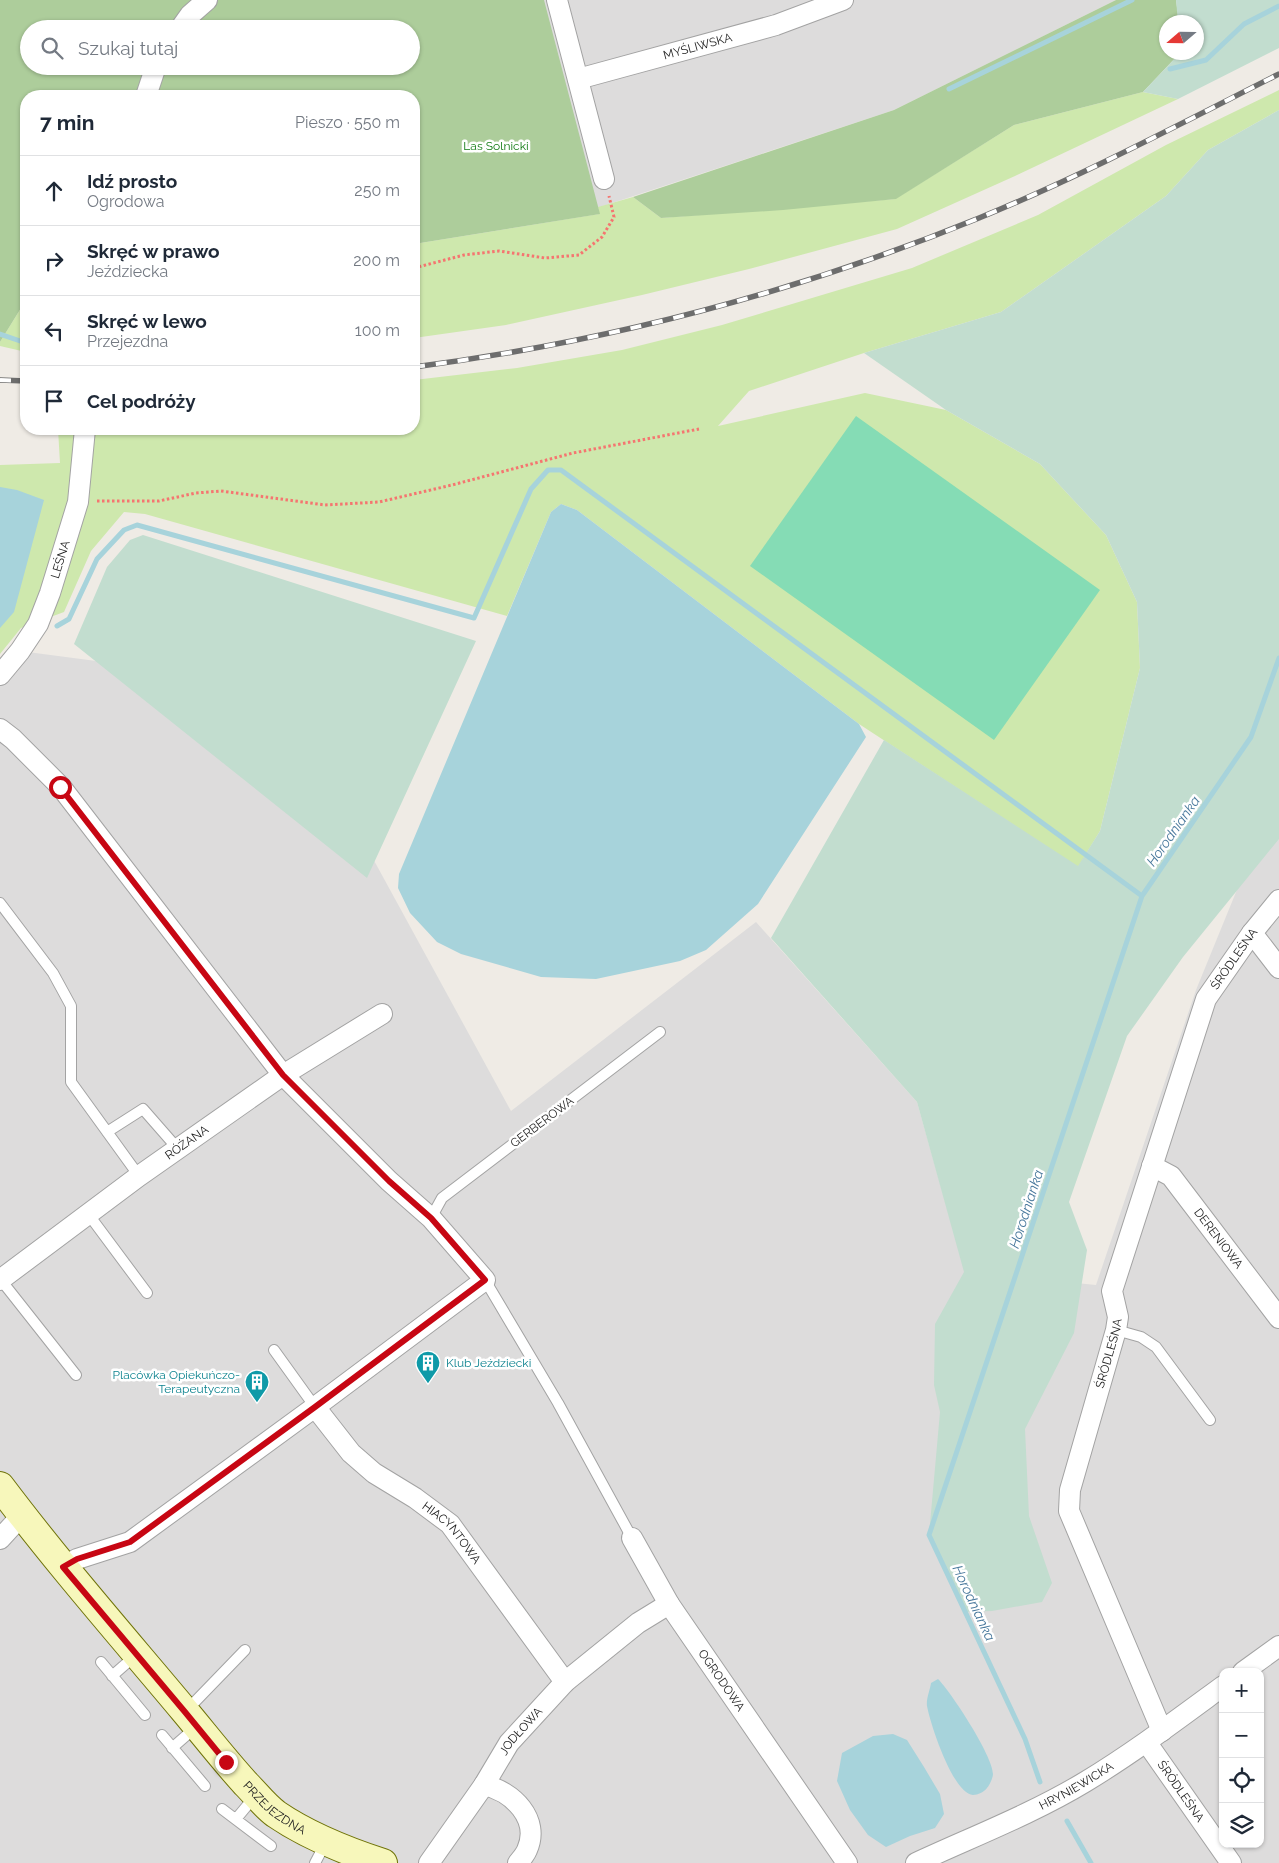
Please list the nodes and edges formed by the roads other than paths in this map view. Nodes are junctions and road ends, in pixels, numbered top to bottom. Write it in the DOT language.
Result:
graph roads {
  1 [pos="208,0"];
  2 [pos="556,0"];
  3 [pos="843,0"];
  4 [pos="812,6"];
  5 [pos="186,20"];
  6 [pos="153,75"];
  7 [pos="578,79"];
  8 [pos="148,90"];
  9 [pos="604,179"];
  10 [pos="85,435"];
  11 [pos="0,675"];
  12 [pos="0,729"];
  13 [pos="1279,900"];
  14 [pos="0,903"];
  15 [pos="1252,933"];
  16 [pos="1279,968"];
  17 [pos="382,1014"];
  18 [pos="660,1032"];
  19 [pos="283,1075"];
  20 [pos="107,1132"];
  21 [pos="178,1149"];
  22 [pos="1152,1166"];
  23 [pos="139,1176"];
  24 [pos="89,1215"];
  25 [pos="431,1218"];
  26 [pos="0,1280"];
  27 [pos="485,1280"];
  28 [pos="147,1293"];
  29 [pos="1279,1318"];
  30 [pos="1116,1330"];
  31 [pos="274,1350"];
  32 [pos="76,1375"];
  33 [pos="315,1407"];
  34 [pos="1210,1420"];
  35 [pos="0,1486"];
  36 [pos="22,1515"];
  37 [pos="632,1538"];
  38 [pos="0,1539"];
  39 [pos="63,1567"];
  40 [pos="668,1604"];
  41 [pos="1279,1646"];
  42 [pos="245,1650"];
  43 [pos="137,1654"];
  44 [pos="101,1662"];
  45 [pos="1249,1668"];
  46 [pos="112,1676"];
  47 [pos="565,1682"];
  48 [pos="1219,1689"];
  49 [pos="145,1715"];
  50 [pos="191,1719"];
  51 [pos="162,1735"];
  52 [pos="1154,1737"];
  53 [pos="172,1748"];
  54 [pos="484,1785"];
  55 [pos="205,1786"];
  56 [pos="256,1795"];
  57 [pos="222,1809"];
  58 [pos="236,1819"];
  59 [pos="271,1846"];
  60 [pos="321,1852"];
  61 [pos="383,1863"];
  62 [pos="429,1863"];
  63 [pos="518,1863"];
  64 [pos="848,1863"];
  65 [pos="916,1863"];
  66 [pos="1231,1863"];
  1 -- 5 [label="street"];
  2 -- 7 [label="street"];
  3 -- 4 [label="street, MYŚLIWSKA"];
  4 -- 7 [label="street, MYŚLIWSKA"];
  6 -- 8 [label="street"];
  7 -- 9 [label="street"];
  10 -- 11 [label="street, LEŚNA"];
  12 -- 19 [label="street"];
  13 -- 15 [label="street, ŚRÓDLEŚNA"];
  14 -- 20 [label="lane"];
  15 -- 16 [label="street"];
  15 -- 22 [label="street, ŚRÓDLEŚNA"];
  17 -- 19 [label="street, RÓŻANA"];
  18 -- 25 [label="lane, GERBEROWA"];
  19 -- 21 [label="street, RÓŻANA"];
  19 -- 25 [label="street"];
  20 -- 21 [label="lane"];
  20 -- 23 [label="lane"];
  21 -- 23 [label="street, RÓŻANA"];
  22 -- 29 [label="street, DERENIOWA"];
  22 -- 30 [label="street, ŚRÓDLEŚNA"];
  23 -- 24 [label="street, RÓŻANA"];
  24 -- 26 [label="street, RÓŻANA"];
  24 -- 28 [label="lane"];
  25 -- 27 [label="street"];
  26 -- 32 [label="lane"];
  27 -- 33 [label="street"];
  27 -- 37 [label="lane"];
  30 -- 34 [label="lane"];
  30 -- 52 [label="street, ŚRÓDLEŚNA"];
  31 -- 33 [label="lane"];
  33 -- 39 [label="street"];
  33 -- 47 [label="street, HIACYNTOWA"];
  35 -- 36 [label="street, PRZEJEZDNA"];
  36 -- 38 [label="street"];
  36 -- 39 [label="street, PRZEJEZDNA"];
  37 -- 40 [label="street, OGRODOWA"];
  39 -- 43 [label="street, PRZEJEZDNA"];
  40 -- 47 [label="street"];
  40 -- 64 [label="street, OGRODOWA"];
  41 -- 45 [label="street"];
  42 -- 50 [label="lane"];
  43 -- 46 [label="lane"];
  43 -- 50 [label="street, PRZEJEZDNA"];
  44 -- 46 [label="lane"];
  46 -- 49 [label="lane"];
  47 -- 54 [label="street, JODŁOWA"];
  48 -- 52 [label="street, HRYNIEWICKA"];
  50 -- 53 [label="lane"];
  50 -- 56 [label="street, PRZEJEZDNA"];
  51 -- 53 [label="lane"];
  52 -- 65 [label="street, HRYNIEWICKA"];
  52 -- 66 [label="street, ŚRÓDLEŚNA"];
  53 -- 55 [label="lane"];
  54 -- 62 [label="street, JODŁOWA"];
  54 -- 63 [label="street"];
  56 -- 58 [label="lane"];
  56 -- 60 [label="street, PRZEJEZDNA"];
  57 -- 58 [label="lane"];
  58 -- 59 [label="lane"];
  60 -- 61 [label="street, PRZEJEZDNA"];
}
